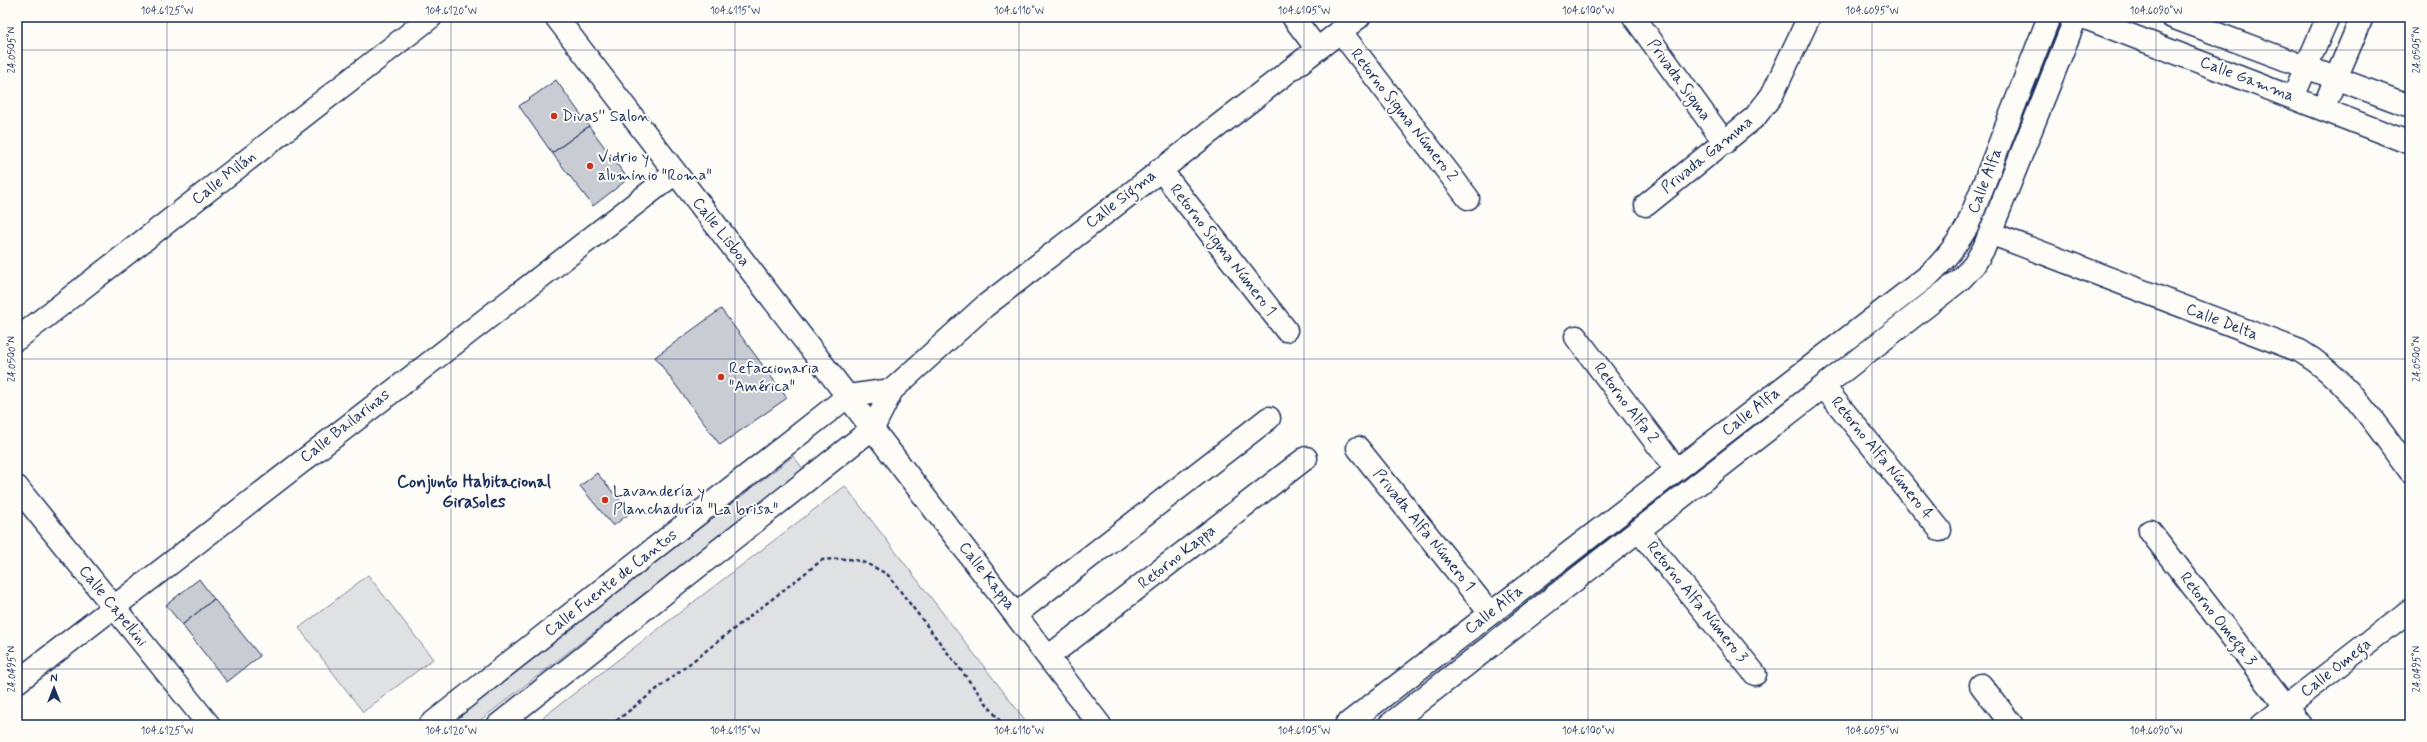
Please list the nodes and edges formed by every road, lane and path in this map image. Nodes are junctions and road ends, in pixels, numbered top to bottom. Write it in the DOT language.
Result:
graph roads {
  1 [pos="431,17"];
  2 [pos="556,17"];
  3 [pos="1293,17"];
  4 [pos="1359,17"];
  5 [pos="1634,17"];
  6 [pos="1809,17"];
  7 [pos="2049,17"];
  8 [pos="2076,17"];
  9 [pos="2083,17"];
  10 [pos="2172,17"];
  11 [pos="2328,17"];
  12 [pos="2362,17"];
  13 [pos="1340,32"];
  14 [pos="1317,49"];
  15 [pos="2307,66"];
  16 [pos="2336,77"];
  17 [pos="2293,97"];
  18 [pos="2410,106"];
  19 [pos="2323,109"];
  20 [pos="1725,143"];
  21 [pos="2410,143"];
  22 [pos="1160,169"];
  23 [pos="675,172"];
  24 [pos="1468,198"];
  25 [pos="1646,205"];
  26 [pos="1990,233"];
  27 [pos="1286,330"];
  28 [pos="1576,337"];
  29 [pos="17,340"];
  30 [pos="1824,387"];
  31 [pos="892,390"];
  32 [pos="848,396"];
  33 [pos="1269,418"];
  34 [pos="873,428"];
  35 [pos="1358,448"];
  36 [pos="1306,458"];
  37 [pos="1676,470"];
  38 [pos="2410,471"];
  39 [pos="17,486"];
  40 [pos="1940,530"];
  41 [pos="1639,531"];
  42 [pos="2150,531"];
  43 [pos="1556,562"];
  44 [pos="1573,582"];
  45 [pos="113,606"];
  46 [pos="2410,610"];
  47 [pos="1490,613"];
  48 [pos="1016,614"];
  49 [pos="1048,657"];
  50 [pos="1755,674"];
  51 [pos="17,682"];
  52 [pos="1981,685"];
  53 [pos="2286,706"];
  54 [pos="1398,722"];
  55 [pos="209,725"];
  56 [pos="430,725"];
  57 [pos="498,725"];
  58 [pos="611,725"];
  59 [pos="1003,725"];
  60 [pos="1100,725"];
  61 [pos="1346,725"];
  62 [pos="2012,725"];
  63 [pos="2262,725"];
  64 [pos="2300,725"];
  1 -- 29 [label="street, Calle Milán"];
  2 -- 23 [label="street, Calle Lisboa"];
  3 -- 14 [label="street"];
  4 -- 13 [label="street, Calle Sigma"];
  5 -- 20 [label="street, Privada Sigma"];
  6 -- 20 [label="street, Privada Gamma"];
  7 -- 37 [label="street, Calle Alfa"];
  8 -- 26 [label="street, Calle Alfa"];
  9 -- 17 [label="street, Calle Gamma"];
  10 -- 15 [label="street, Calle Gamma"];
  11 -- 15 [label="street"];
  12 -- 16 [label="street"];
  13 -- 14 [label="street, Calle Sigma"];
  13 -- 24 [label="street, Retorno Sigma Número 2"];
  14 -- 22 [label="street, Calle Sigma"];
  15 -- 16 [label="street, Calle Gamma"];
  15 -- 17 [label="street"];
  16 -- 18 [label="street, Calle Gamma"];
  16 -- 19 [label="street"];
  17 -- 19 [label="street, Calle Gamma"];
  19 -- 21 [label="street, Calle Gamma"];
  20 -- 25 [label="street, Privada Gamma"];
  22 -- 27 [label="street, Retorno Sigma Número 1"];
  22 -- 31 [label="street, Calle Sigma"];
  23 -- 32 [label="street, Calle Lisboa"];
  23 -- 45 [label="street, Calle Bailarinas"];
  26 -- 30 [label="street, Calle Alfa"];
  26 -- 38 [label="street, Calle Delta"];
  28 -- 37 [label="street, Retorno Alfa 2"];
  30 -- 40 [label="street, Retorno Alfa Número 4"];
  30 -- 41 [label="street, Calle Alfa"];
  31 -- 32 [label="street"];
  31 -- 34 [label="street"];
  32 -- 34 [label="street, Calle Lisboa"];
  32 -- 56 [label="street, Calle Fuente de Cantos"];
  33 -- 48 [label="street"];
  34 -- 48 [label="street, Calle Kappa"];
  34 -- 57 [label="street"];
  35 -- 47 [label="street, Privada Alfa Número 1"];
  36 -- 49 [label="street, Retorno Kappa"];
  37 -- 43 [label="street, Calle Alfa"];
  39 -- 45 [label="street, Calle Capellini"];
  41 -- 44 [label="street, Calle Alfa"];
  41 -- 50 [label="street, Retorno Alfa Número 3"];
  42 -- 53 [label="street, Retorno Omega 3"];
  43 -- 44 [label="street"];
  43 -- 47 [label="street, Calle Alfa"];
  44 -- 54 [label="street, Calle Alfa"];
  45 -- 51 [label="street, Calle Bailarinas"];
  45 -- 55 [label="street, Calle Capellini"];
  46 -- 53 [label="street, Calle Omega"];
  47 -- 61 [label="street, Calle Alfa"];
  48 -- 49 [label="street, Calle Kappa"];
  49 -- 60 [label="street, Calle Kappa"];
  52 -- 62 [label="street"];
  53 -- 63 [label="street, Calle Omega"];
  53 -- 64 [label="street, Retorno Omega 3"];
  58 -- 59 [label="path"];
}
